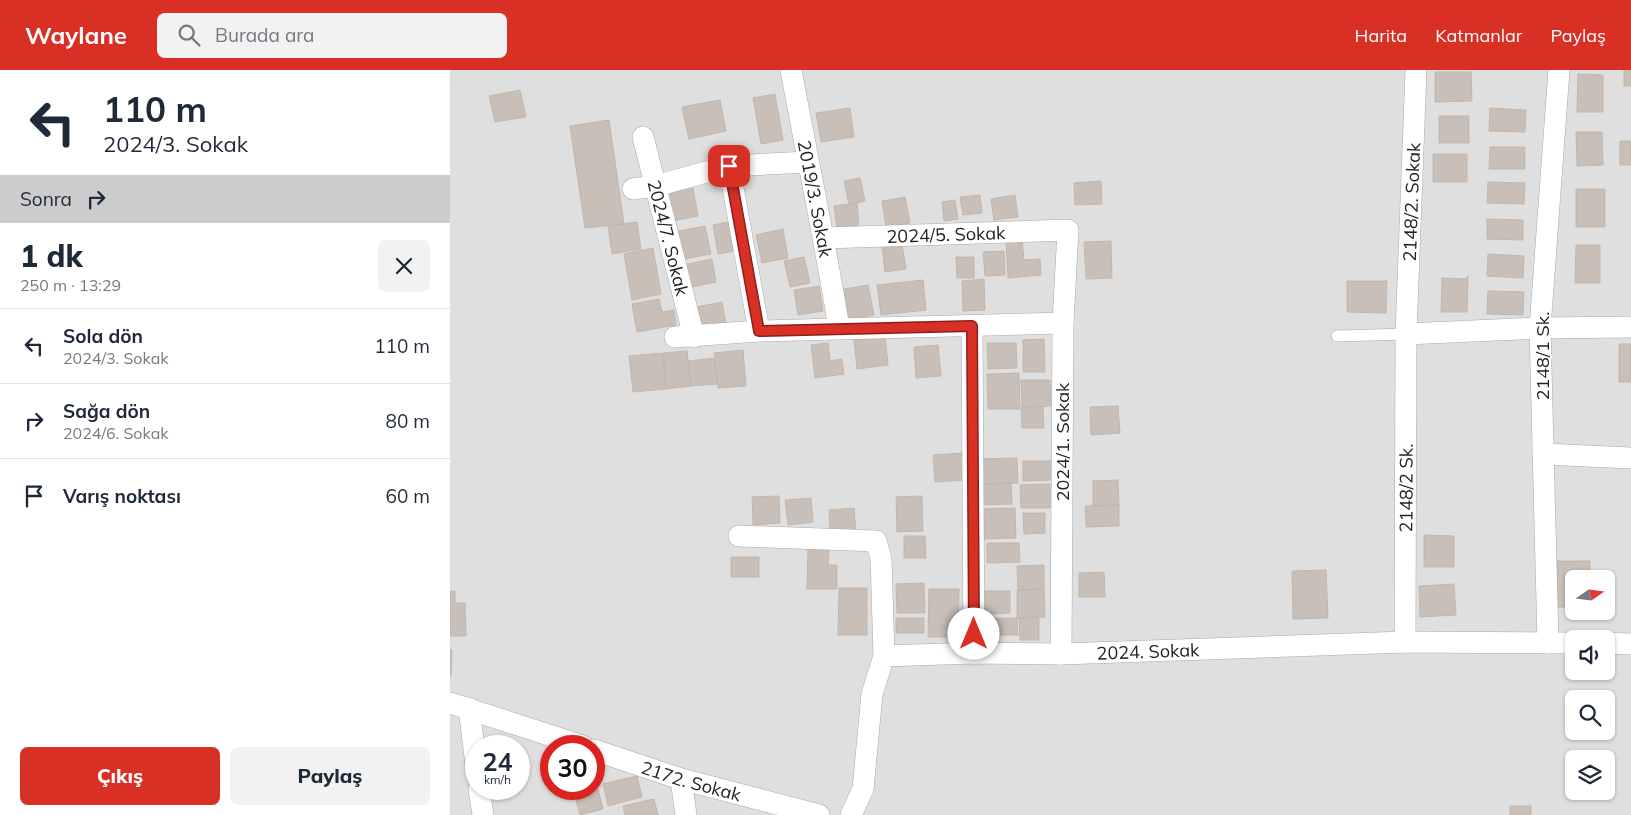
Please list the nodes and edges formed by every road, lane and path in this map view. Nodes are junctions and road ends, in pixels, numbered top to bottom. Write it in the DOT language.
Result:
graph roads {
  1 [pos="791,70"];
  2 [pos="1416,70"];
  3 [pos="1559,70"];
  4 [pos="643,137"];
  5 [pos="808,162"];
  6 [pos="729,166"];
  7 [pos="655,186"];
  8 [pos="633,190"];
  9 [pos="1068,230"];
  10 [pos="824,238"];
  11 [pos="1063,324"];
  12 [pos="972,326"];
  13 [pos="1631,327"];
  14 [pos="839,328"];
  15 [pos="1540,328"];
  16 [pos="759,331"];
  17 [pos="1406,334"];
  18 [pos="1337,336"];
  19 [pos="1543,454"];
  20 [pos="1631,458"];
  21 [pos="739,536"];
  22 [pos="1405,642"];
  23 [pos="1548,643"];
  24 [pos="1565,643"];
  25 [pos="1615,644"];
  26 [pos="1631,644"];
  27 [pos="974,653"];
  28 [pos="1061,654"];
  29 [pos="884,656"];
  30 [pos="460,706"];
  31 [pos="468,735"];
  32 [pos="549,735"];
  33 [pos="605,754"];
  34 [pos="681,779"];
  35 [pos="481,800"];
  36 [pos="483,815"];
  37 [pos="686,815"];
  38 [pos="819,815"];
  39 [pos="851,815"];
  1 -- 5 [label="street, 2019/3. Sokak"];
  2 -- 17 [label="street, 2148/2. Sokak"];
  3 -- 15 [label="street, 2148/1 Sk."];
  4 -- 7 [label="street, 2024/7. Sokak"];
  5 -- 6 [label="street"];
  5 -- 10 [label="street, 2019/3. Sokak"];
  6 -- 7 [label="street"];
  6 -- 16 [label="street"];
  7 -- 8 [label="street"];
  7 -- 16 [label="street, 2024/7. Sokak"];
  9 -- 10 [label="street, 2024/5. Sokak"];
  9 -- 11 [label="street, 2024/1. Sokak"];
  10 -- 14 [label="street, 2019/3. Sokak"];
  11 -- 12 [label="street"];
  11 -- 28 [label="street, 2024/1. Sokak"];
  12 -- 14 [label="street"];
  12 -- 27 [label="street"];
  13 -- 15 [label="street"];
  14 -- 16 [label="street"];
  15 -- 17 [label="street"];
  15 -- 19 [label="street, 2148/1 Sk."];
  17 -- 18 [label="lane"];
  17 -- 22 [label="street, 2148/2 Sk."];
  19 -- 20 [label="street"];
  19 -- 23 [label="street, 2148/1 Sk."];
  21 -- 29 [label="street"];
  22 -- 23 [label="street, 2024. Sokak"];
  22 -- 28 [label="street, 2024. Sokak"];
  23 -- 24 [label="street, 2024. Sokak"];
  25 -- 26 [label="street"];
  27 -- 28 [label="street, 2024. Sokak"];
  27 -- 29 [label="street, 2024. Sokak"];
  29 -- 39 [label="street"];
  30 -- 31 [label="street"];
  30 -- 32 [label="street"];
  33 -- 34 [label="street, 2172. Sokak"];
  34 -- 37 [label="street"];
  34 -- 38 [label="street, 2172. Sokak"];
  35 -- 36 [label="street"];
}
